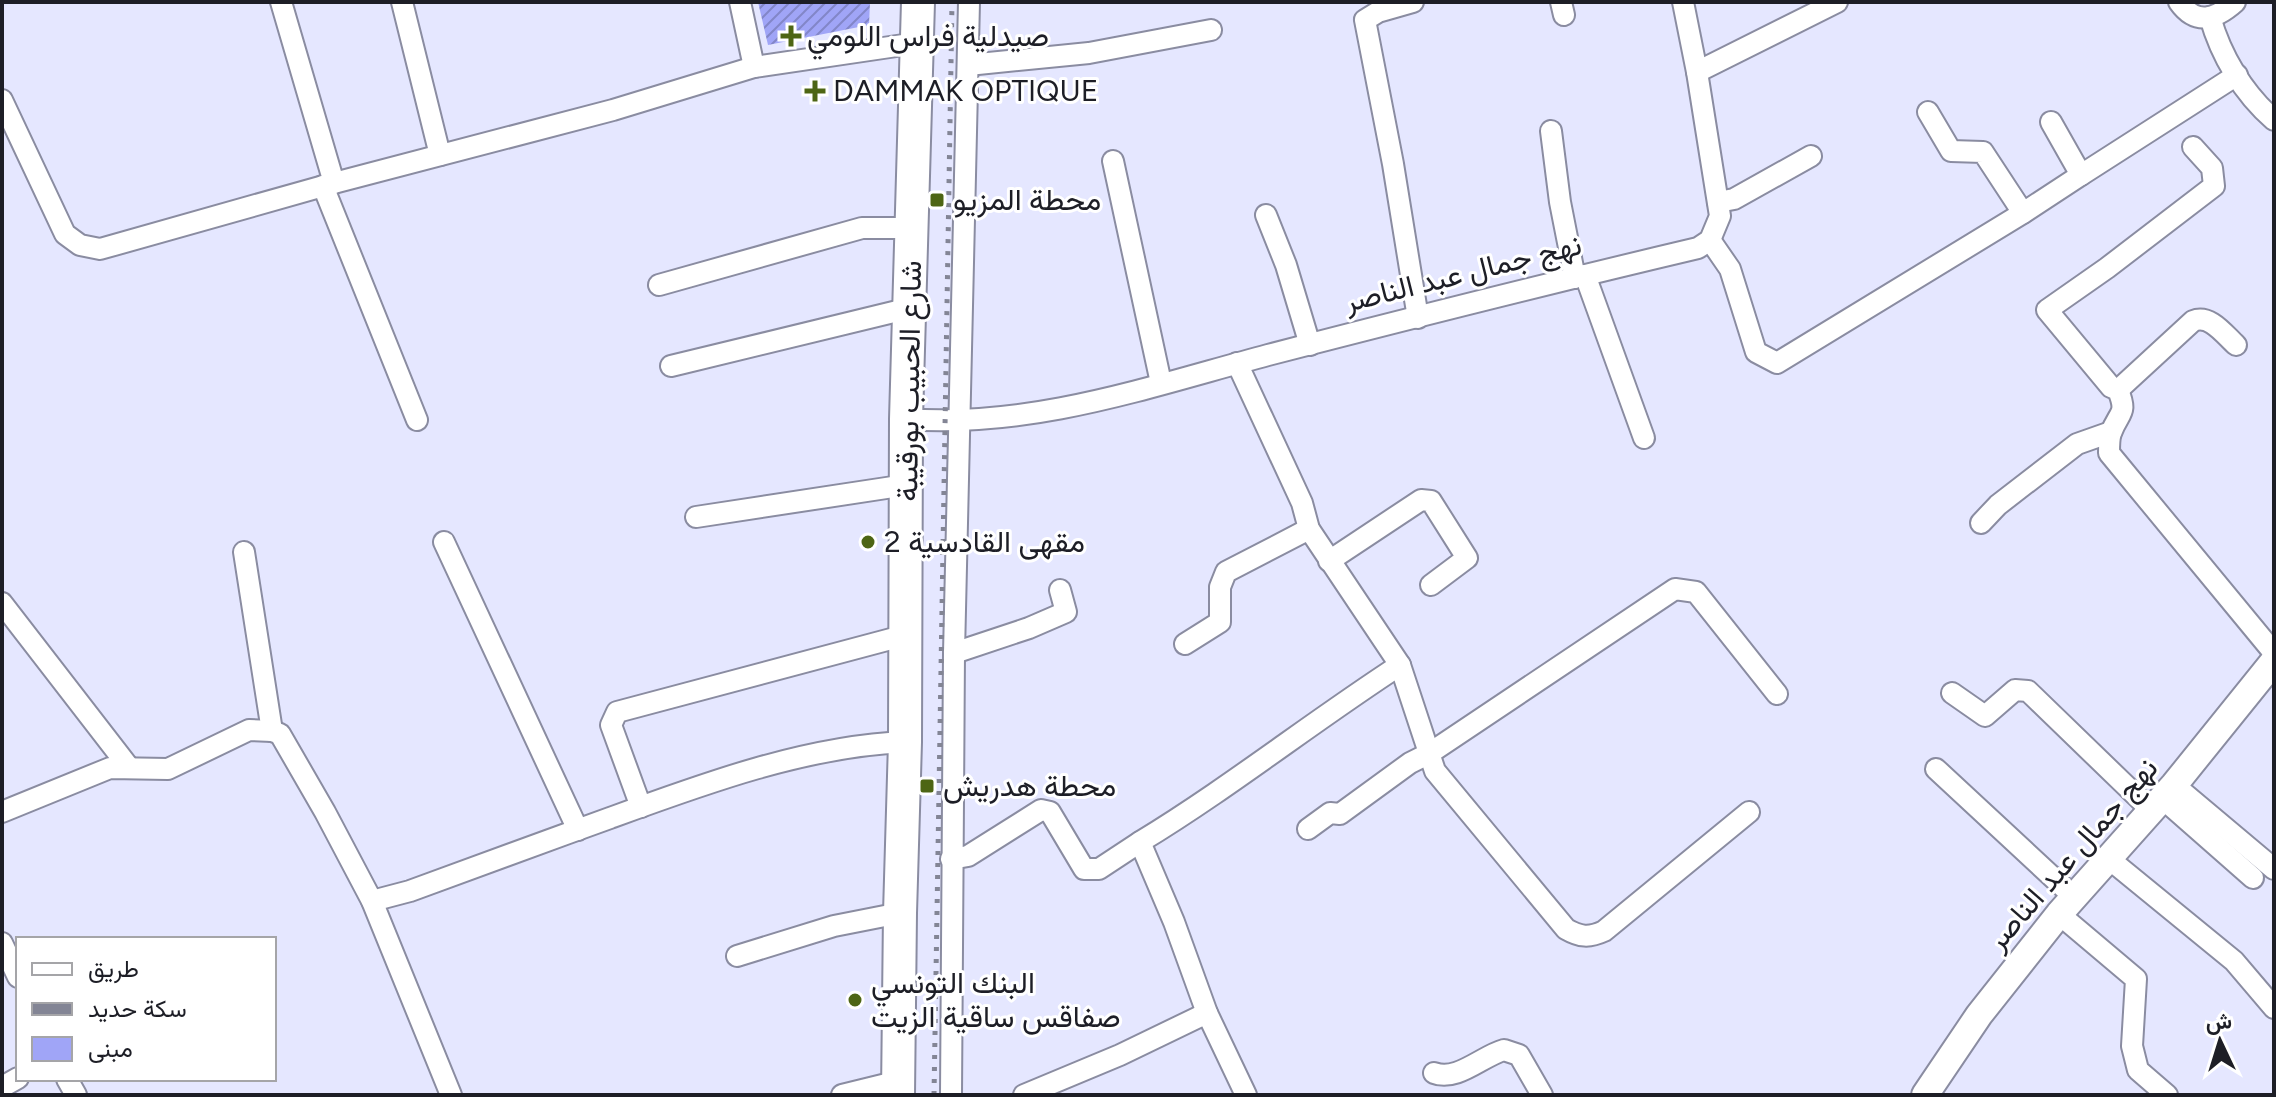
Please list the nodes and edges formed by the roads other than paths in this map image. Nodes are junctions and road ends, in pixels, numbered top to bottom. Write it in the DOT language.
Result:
graph roads {
  1 [pos="281,2"];
  2 [pos="402,2"];
  3 [pos="740,2"];
  4 [pos="918,2"];
  5 [pos="969,2"];
  6 [pos="1413,2"];
  7 [pos="1683,2"];
  8 [pos="1837,2"];
  9 [pos="2179,2"];
  10 [pos="2235,2"];
  11 [pos="2210,17"];
  12 [pos="1211,30"];
  13 [pos="917,43"];
  14 [pos="968,65"];
  15 [pos="754,67"];
  16 [pos="1697,72"];
  17 [pos="2237,75"];
  18 [pos="2,100"];
  19 [pos="1928,112"];
  20 [pos="2274,120"];
  21 [pos="2051,122"];
  22 [pos="1551,131"];
  23 [pos="2193,147"];
  24 [pos="440,155"];
  25 [pos="1811,156"];
  26 [pos="1113,161"];
  27 [pos="2081,175"];
  28 [pos="329,185"];
  29 [pos="1718,202"];
  30 [pos="2023,213"];
  31 [pos="1266,215"];
  32 [pos="913,228"];
  33 [pos="1710,240"];
  34 [pos="1580,276"];
  35 [pos="659,285"];
  36 [pos="910,308"];
  37 [pos="1418,318"];
  38 [pos="1310,345"];
  39 [pos="2236,345"];
  40 [pos="1237,363"];
  41 [pos="671,366"];
  42 [pos="1161,383"];
  43 [pos="2118,390"];
  44 [pos="906,419"];
  45 [pos="417,420"];
  46 [pos="959,422"];
  47 [pos="2111,432"];
  48 [pos="1644,438"];
  49 [pos="906,485"];
  50 [pos="696,517"];
  51 [pos="1981,523"];
  52 [pos="1309,529"];
  53 [pos="444,542"];
  54 [pos="244,552"];
  55 [pos="1329,561"];
  56 [pos="1431,585"];
  57 [pos="1060,590"];
  58 [pos="2,603"];
  59 [pos="906,635"];
  60 [pos="1185,644"];
  61 [pos="954,653"];
  62 [pos="1400,665"];
  63 [pos="2271,669"];
  64 [pos="1952,693"];
  65 [pos="1777,694"];
  66 [pos="272,731"];
  67 [pos="905,742"];
  68 [pos="1430,753"];
  69 [pos="128,766"];
  70 [pos="1936,769"];
  71 [pos="2162,798"];
  72 [pos="641,807"];
  73 [pos="2,812"];
  74 [pos="1749,812"];
  75 [pos="1308,829"];
  76 [pos="578,830"];
  77 [pos="1140,842"];
  78 [pos="2108,858"];
  79 [pos="951,859"];
  80 [pos="2274,869"];
  81 [pos="2253,878"];
  82 [pos="372,901"];
  83 [pos="2067,905"];
  84 [pos="900,913"];
  85 [pos="2,943"];
  86 [pos="737,956"];
  87 [pos="16,973"];
  88 [pos="2274,1008"];
  89 [pos="1207,1013"];
  90 [pos="1434,1073"];
  91 [pos="899,1088"];
  92 [pos="451,1095"];
  93 [pos="842,1095"];
  94 [pos="951,1095"];
  95 [pos="1024,1095"];
  96 [pos="1246,1095"];
  97 [pos="1542,1095"];
  98 [pos="1925,1095"];
  99 [pos="2167,1095"];
  1 -- 28 [label="street"];
  2 -- 24 [label="street"];
  3 -- 15 [label="street"];
  4 -- 13 [label="main road, شارع الحبيب بورقيبة"];
  5 -- 14 [label="street"];
  6 -- 37 [label="street"];
  7 -- 16 [label="street"];
  8 -- 16 [label="street"];
  9 -- 11 [label="street"];
  10 -- 11 [label="street"];
  11 -- 17 [label="street"];
  12 -- 14 [label="street"];
  13 -- 15 [label="street"];
  13 -- 32 [label="main road, شارع الحبيب بورقيبة"];
  14 -- 46 [label="street"];
  15 -- 24 [label="street"];
  16 -- 29 [label="street"];
  17 -- 20 [label="street"];
  17 -- 27 [label="street"];
  18 -- 28 [label="street"];
  19 -- 30 [label="street"];
  21 -- 27 [label="street"];
  22 -- 34 [label="street"];
  23 -- 43 [label="street"];
  24 -- 28 [label="street"];
  25 -- 29 [label="street"];
  26 -- 42 [label="street"];
  27 -- 30 [label="street"];
  28 -- 45 [label="street"];
  29 -- 33 [label="street"];
  30 -- 33 [label="street"];
  31 -- 38 [label="street"];
  32 -- 35 [label="street"];
  32 -- 36 [label="main road, شارع الحبيب بورقيبة"];
  33 -- 34 [label="street, نهج جمال عبد الناصر"];
  34 -- 37 [label="street, نهج جمال عبد الناصر"];
  34 -- 48 [label="street"];
  36 -- 41 [label="street"];
  36 -- 44 [label="main road, شارع الحبيب بورقيبة"];
  37 -- 38 [label="street, نهج جمال عبد الناصر"];
  38 -- 40 [label="street, نهج جمال عبد الناصر"];
  39 -- 43 [label="street"];
  40 -- 42 [label="street, نهج جمال عبد الناصر"];
  40 -- 52 [label="street"];
  42 -- 46 [label="street, نهج جمال عبد الناصر"];
  43 -- 47 [label="street"];
  44 -- 46 [label="street, نهج جمال عبد الناصر"];
  44 -- 49 [label="main road, شارع الحبيب بورقيبة"];
  46 -- 61 [label="street"];
  47 -- 51 [label="street"];
  47 -- 63 [label="street"];
  49 -- 50 [label="street"];
  49 -- 59 [label="main road, شارع الحبيب بورقيبة"];
  52 -- 55 [label="street"];
  52 -- 60 [label="street"];
  53 -- 76 [label="street"];
  54 -- 66 [label="street"];
  55 -- 56 [label="street"];
  55 -- 62 [label="street"];
  57 -- 61 [label="street"];
  58 -- 69 [label="street"];
  59 -- 67 [label="main road, شارع الحبيب بورقيبة"];
  59 -- 72 [label="street"];
  61 -- 79 [label="street"];
  62 -- 68 [label="street"];
  62 -- 77 [label="street"];
  63 -- 71 [label="street, نهج جمال عبد الناصر"];
  64 -- 71 [label="street"];
  65 -- 68 [label="street"];
  66 -- 69 [label="street"];
  66 -- 82 [label="street"];
  67 -- 72 [label="street"];
  67 -- 84 [label="main road, شارع الحبيب بورقيبة"];
  68 -- 74 [label="street"];
  68 -- 75 [label="street"];
  69 -- 73 [label="street"];
  70 -- 83 [label="street"];
  71 -- 78 [label="street, نهج جمال عبد الناصر"];
  71 -- 80 [label="street"];
  71 -- 81 [label="street"];
  72 -- 76 [label="street"];
  76 -- 82 [label="street"];
  77 -- 79 [label="street"];
  77 -- 89 [label="street"];
  78 -- 83 [label="street, نهج جمال عبد الناصر"];
  78 -- 88 [label="street"];
  79 -- 94 [label="street"];
  82 -- 92 [label="street"];
  83 -- 98 [label="street, نهج جمال عبد الناصر"];
  83 -- 99 [label="street"];
  84 -- 86 [label="street"];
  84 -- 91 [label="main road, شارع الحبيب بورقيبة"];
  85 -- 87 [label="street"];
  89 -- 95 [label="street"];
  89 -- 96 [label="street"];
  90 -- 97 [label="street"];
  91 -- 93 [label="street"];
}
